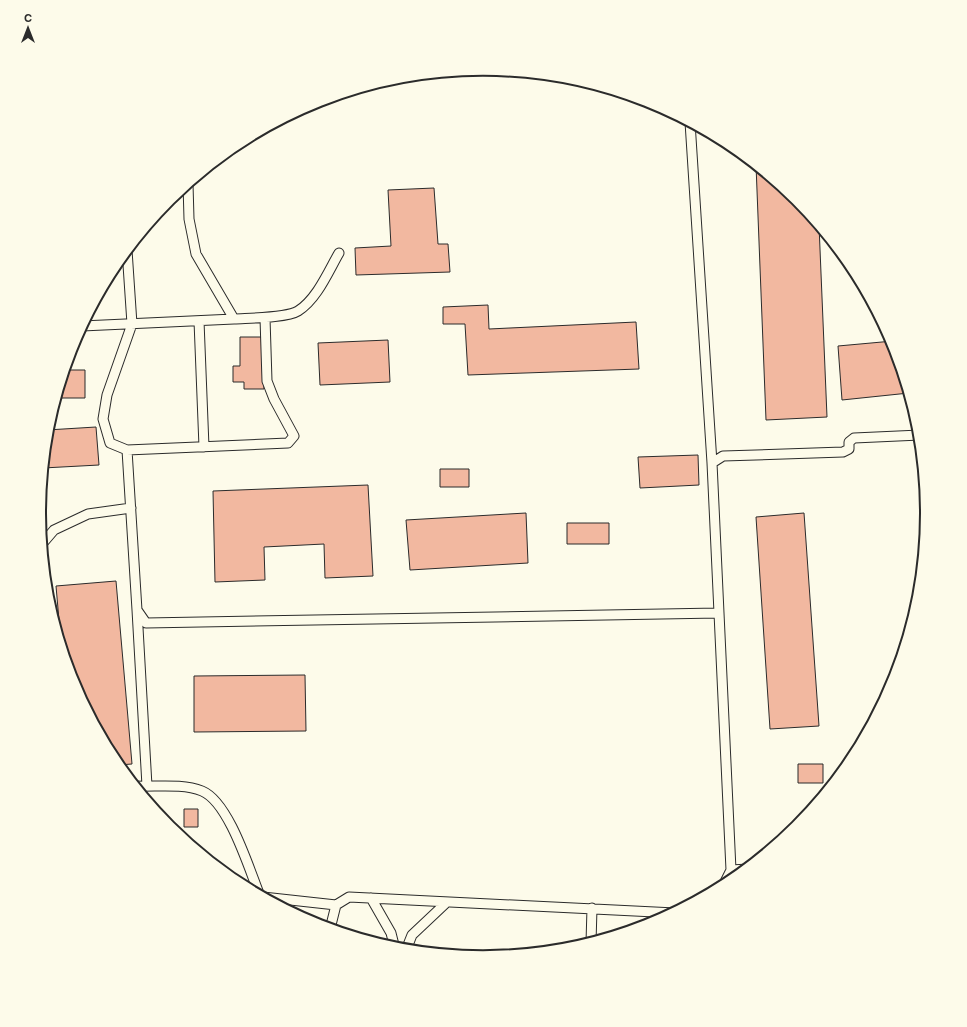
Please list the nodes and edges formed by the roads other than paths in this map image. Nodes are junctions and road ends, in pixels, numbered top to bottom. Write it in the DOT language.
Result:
graph roads {
  1 [pos="690,129"];
  2 [pos="188,191"];
  3 [pos="339,253"];
  4 [pos="128,259"];
  5 [pos="265,318"];
  6 [pos="234,319"];
  7 [pos="199,321"];
  8 [pos="132,324"];
  9 [pos="88,326"];
  10 [pos="914,435"];
  11 [pos="204,447"];
  12 [pos="126,450"];
  13 [pos="712,463"];
  14 [pos="131,508"];
  15 [pos="47,538"];
  16 [pos="137,610"];
  17 [pos="718,613"];
  18 [pos="141,786"];
  19 [pos="147,786"];
  20 [pos="731,870"];
  21 [pos="738,870"];
  22 [pos="728,876"];
  23 [pos="259,888"];
  24 [pos="275,898"];
  25 [pos="371,898"];
  26 [pos="447,902"];
  27 [pos="336,905"];
  28 [pos="592,908"];
  29 [pos="663,912"];
  30 [pos="331,924"];
  31 [pos="591,937"];
  32 [pos="393,942"];
  33 [pos="408,944"];
  1 -- 13 [label="lane"];
  2 -- 6 [label="lane"];
  3 -- 5 [label="lane"];
  4 -- 8 [label="lane"];
  5 -- 6 [label="lane"];
  5 -- 11 [label="lane"];
  6 -- 7 [label="lane"];
  7 -- 8 [label="lane"];
  7 -- 11 [label="lane"];
  8 -- 9 [label="lane"];
  8 -- 12 [label="lane"];
  10 -- 13 [label="lane"];
  11 -- 12 [label="lane"];
  12 -- 14 [label="lane"];
  13 -- 17 [label="lane"];
  14 -- 15 [label="lane"];
  14 -- 16 [label="lane"];
  16 -- 17 [label="lane"];
  16 -- 19 [label="lane"];
  17 -- 20 [label="lane"];
  18 -- 19 [label="lane"];
  19 -- 23 [label="lane"];
  20 -- 21 [label="lane"];
  20 -- 22 [label="lane"];
  24 -- 27 [label="lane"];
  25 -- 26 [label="lane"];
  25 -- 27 [label="lane"];
  25 -- 32 [label="lane"];
  26 -- 28 [label="lane"];
  26 -- 33 [label="lane"];
  27 -- 30 [label="lane"];
  28 -- 29 [label="lane"];
  28 -- 31 [label="lane"];
}
